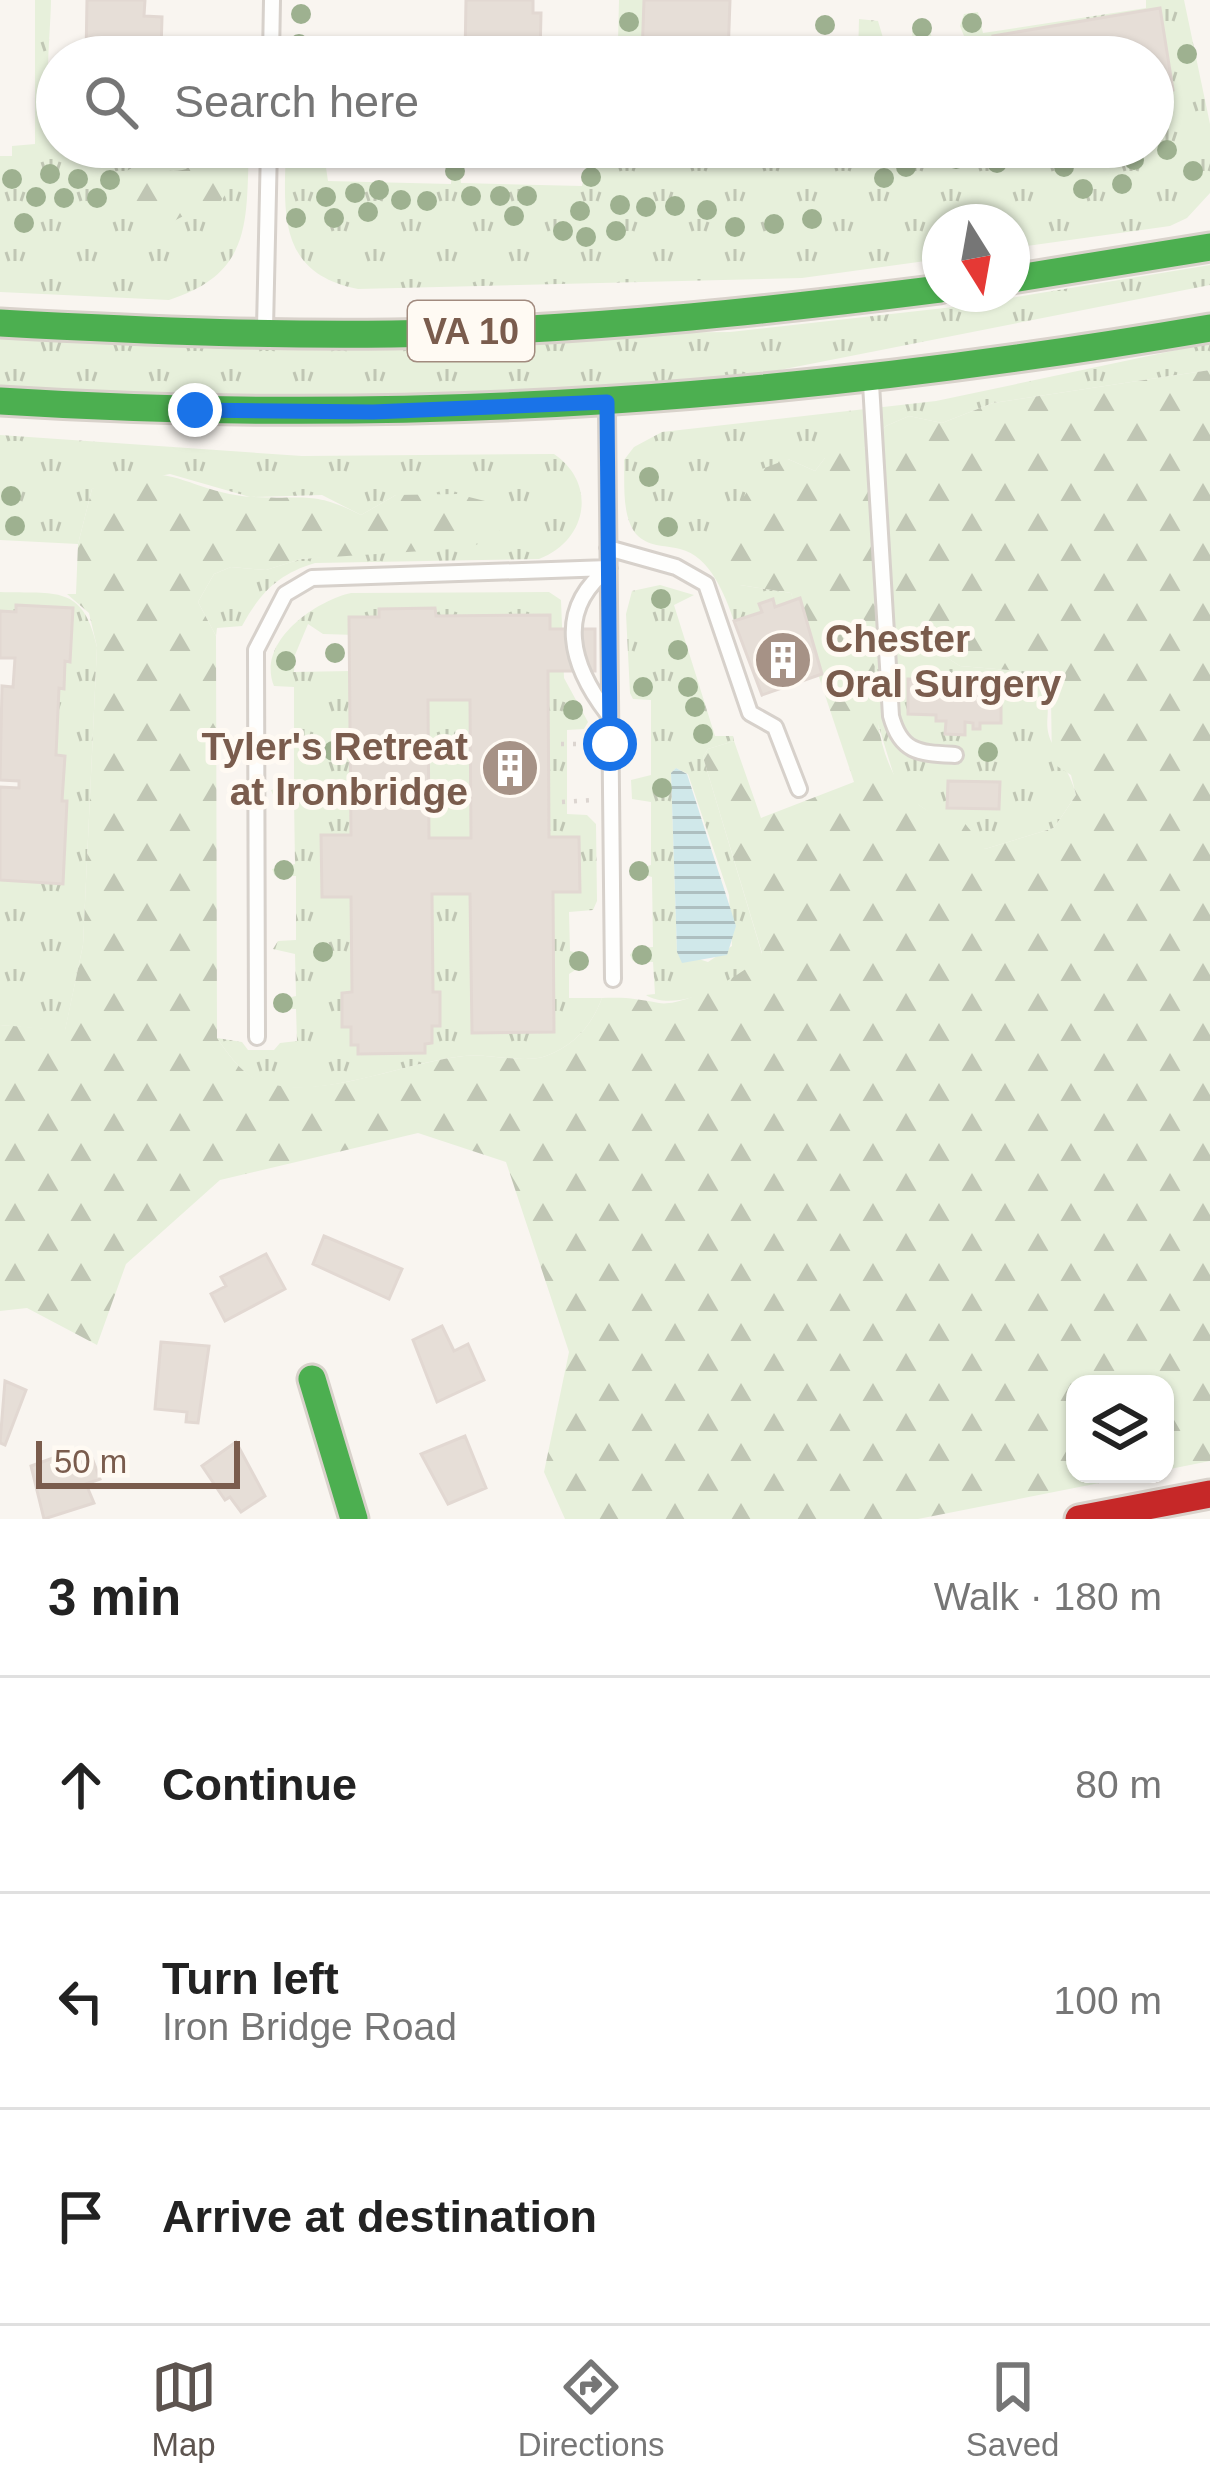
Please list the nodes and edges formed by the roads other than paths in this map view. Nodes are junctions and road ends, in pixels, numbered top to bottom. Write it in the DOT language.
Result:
graph roads {
  1 [pos="272,0"];
  2 [pos="271,36"];
  3 [pos="269,168"];
  4 [pos="1210,247"];
  5 [pos="1030,276"];
  6 [pos="922,292"];
  7 [pos="0,323"];
  8 [pos="1210,328"];
  9 [pos="265,333"];
  10 [pos="871,379"];
  11 [pos="0,401"];
  12 [pos="607,402"];
  13 [pos="608,548"];
  14 [pos="609,568"];
  15 [pos="610,716"];
  16 [pos="955,754"];
  17 [pos="799,790"];
  18 [pos="613,979"];
  19 [pos="257,1037"];
  20 [pos="312,1379"];
  21 [pos="1210,1494"];
  22 [pos="354,1519"];
  23 [pos="1079,1519"];
  1 -- 2 [label="lane"];
  3 -- 9 [label="lane"];
  4 -- 5 [label="main road"];
  6 -- 9 [label="main road, VA 10"];
  7 -- 9 [label="main road, VA 10"];
  8 -- 10 [label="main road, VA 10"];
  10 -- 12 [label="main road, VA 10"];
  10 -- 16 [label="lane"];
  11 -- 12 [label="main road, VA 10"];
  12 -- 13 [label="lane"];
  13 -- 14 [label="lane"];
  13 -- 17 [label="lane"];
  14 -- 15 [label="lane"];
  14 -- 15 [label="lane"];
  14 -- 19 [label="lane"];
  15 -- 18 [label="lane"];
  20 -- 22 [label="main road"];
  21 -- 23 [label="main road"];
}
